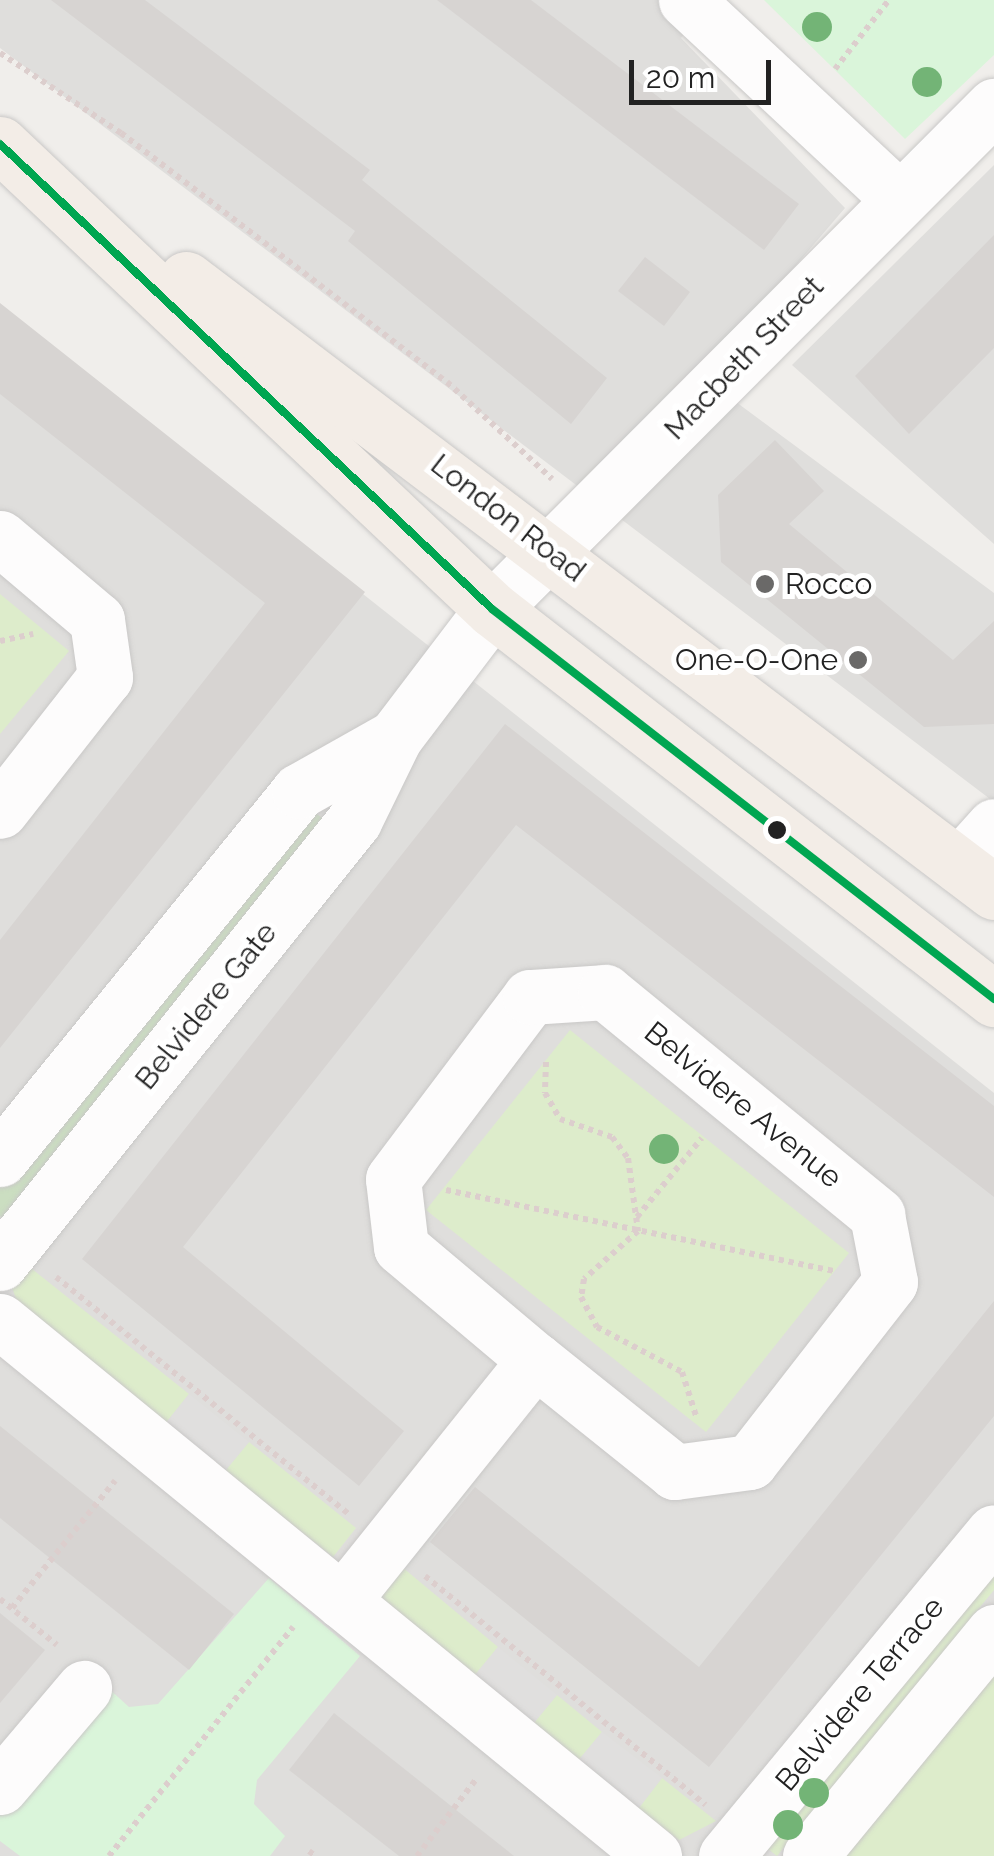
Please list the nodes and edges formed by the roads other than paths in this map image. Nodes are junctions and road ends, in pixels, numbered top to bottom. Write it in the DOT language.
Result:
graph roads {
  1 [pos="699,4"];
  2 [pos="994,106"];
  3 [pos="6,150"];
  4 [pos="897,197"];
  5 [pos="0,538"];
  6 [pos="552,552"];
  7 [pos="492,610"];
  8 [pos="395,737"];
  9 [pos="0,811"];
  10 [pos="982,861"];
  11 [pos="994,999"];
  12 [pos="0,1159"];
  13 [pos="0,1263"];
  14 [pos="0,1321"];
  15 [pos="535,1360"];
  16 [pos="994,1532"];
  17 [pos="334,1593"];
  18 [pos="994,1632"];
  19 [pos="77,1672"];
  20 [pos="0,1787"];
  21 [pos="654,1856"];
  22 [pos="726,1856"];
  23 [pos="810,1856"];
  1 -- 4 [label="street"];
  2 -- 4 [label="street, Macbeth Street"];
  3 -- 6 [label="main road, London Road"];
  3 -- 7 [label="main road, London Road"];
  4 -- 6 [label="street, Macbeth Street"];
  5 -- 9 [label="street"];
  6 -- 7 [label="street, Macbeth Street"];
  6 -- 10 [label="main road, London Road"];
  7 -- 8 [label="street, Belvidere Gate"];
  7 -- 11 [label="main road, London Road"];
  8 -- 12 [label="street, Belvidere Gate"];
  8 -- 13 [label="street, Belvidere Gate"];
  14 -- 17 [label="street"];
  15 -- 15 [label="street, Belvidere Avenue"];
  15 -- 17 [label="street"];
  16 -- 22 [label="street, Belvidere Terrace"];
  17 -- 21 [label="street"];
  18 -- 23 [label="street"];
  19 -- 20 [label="street"];
}
